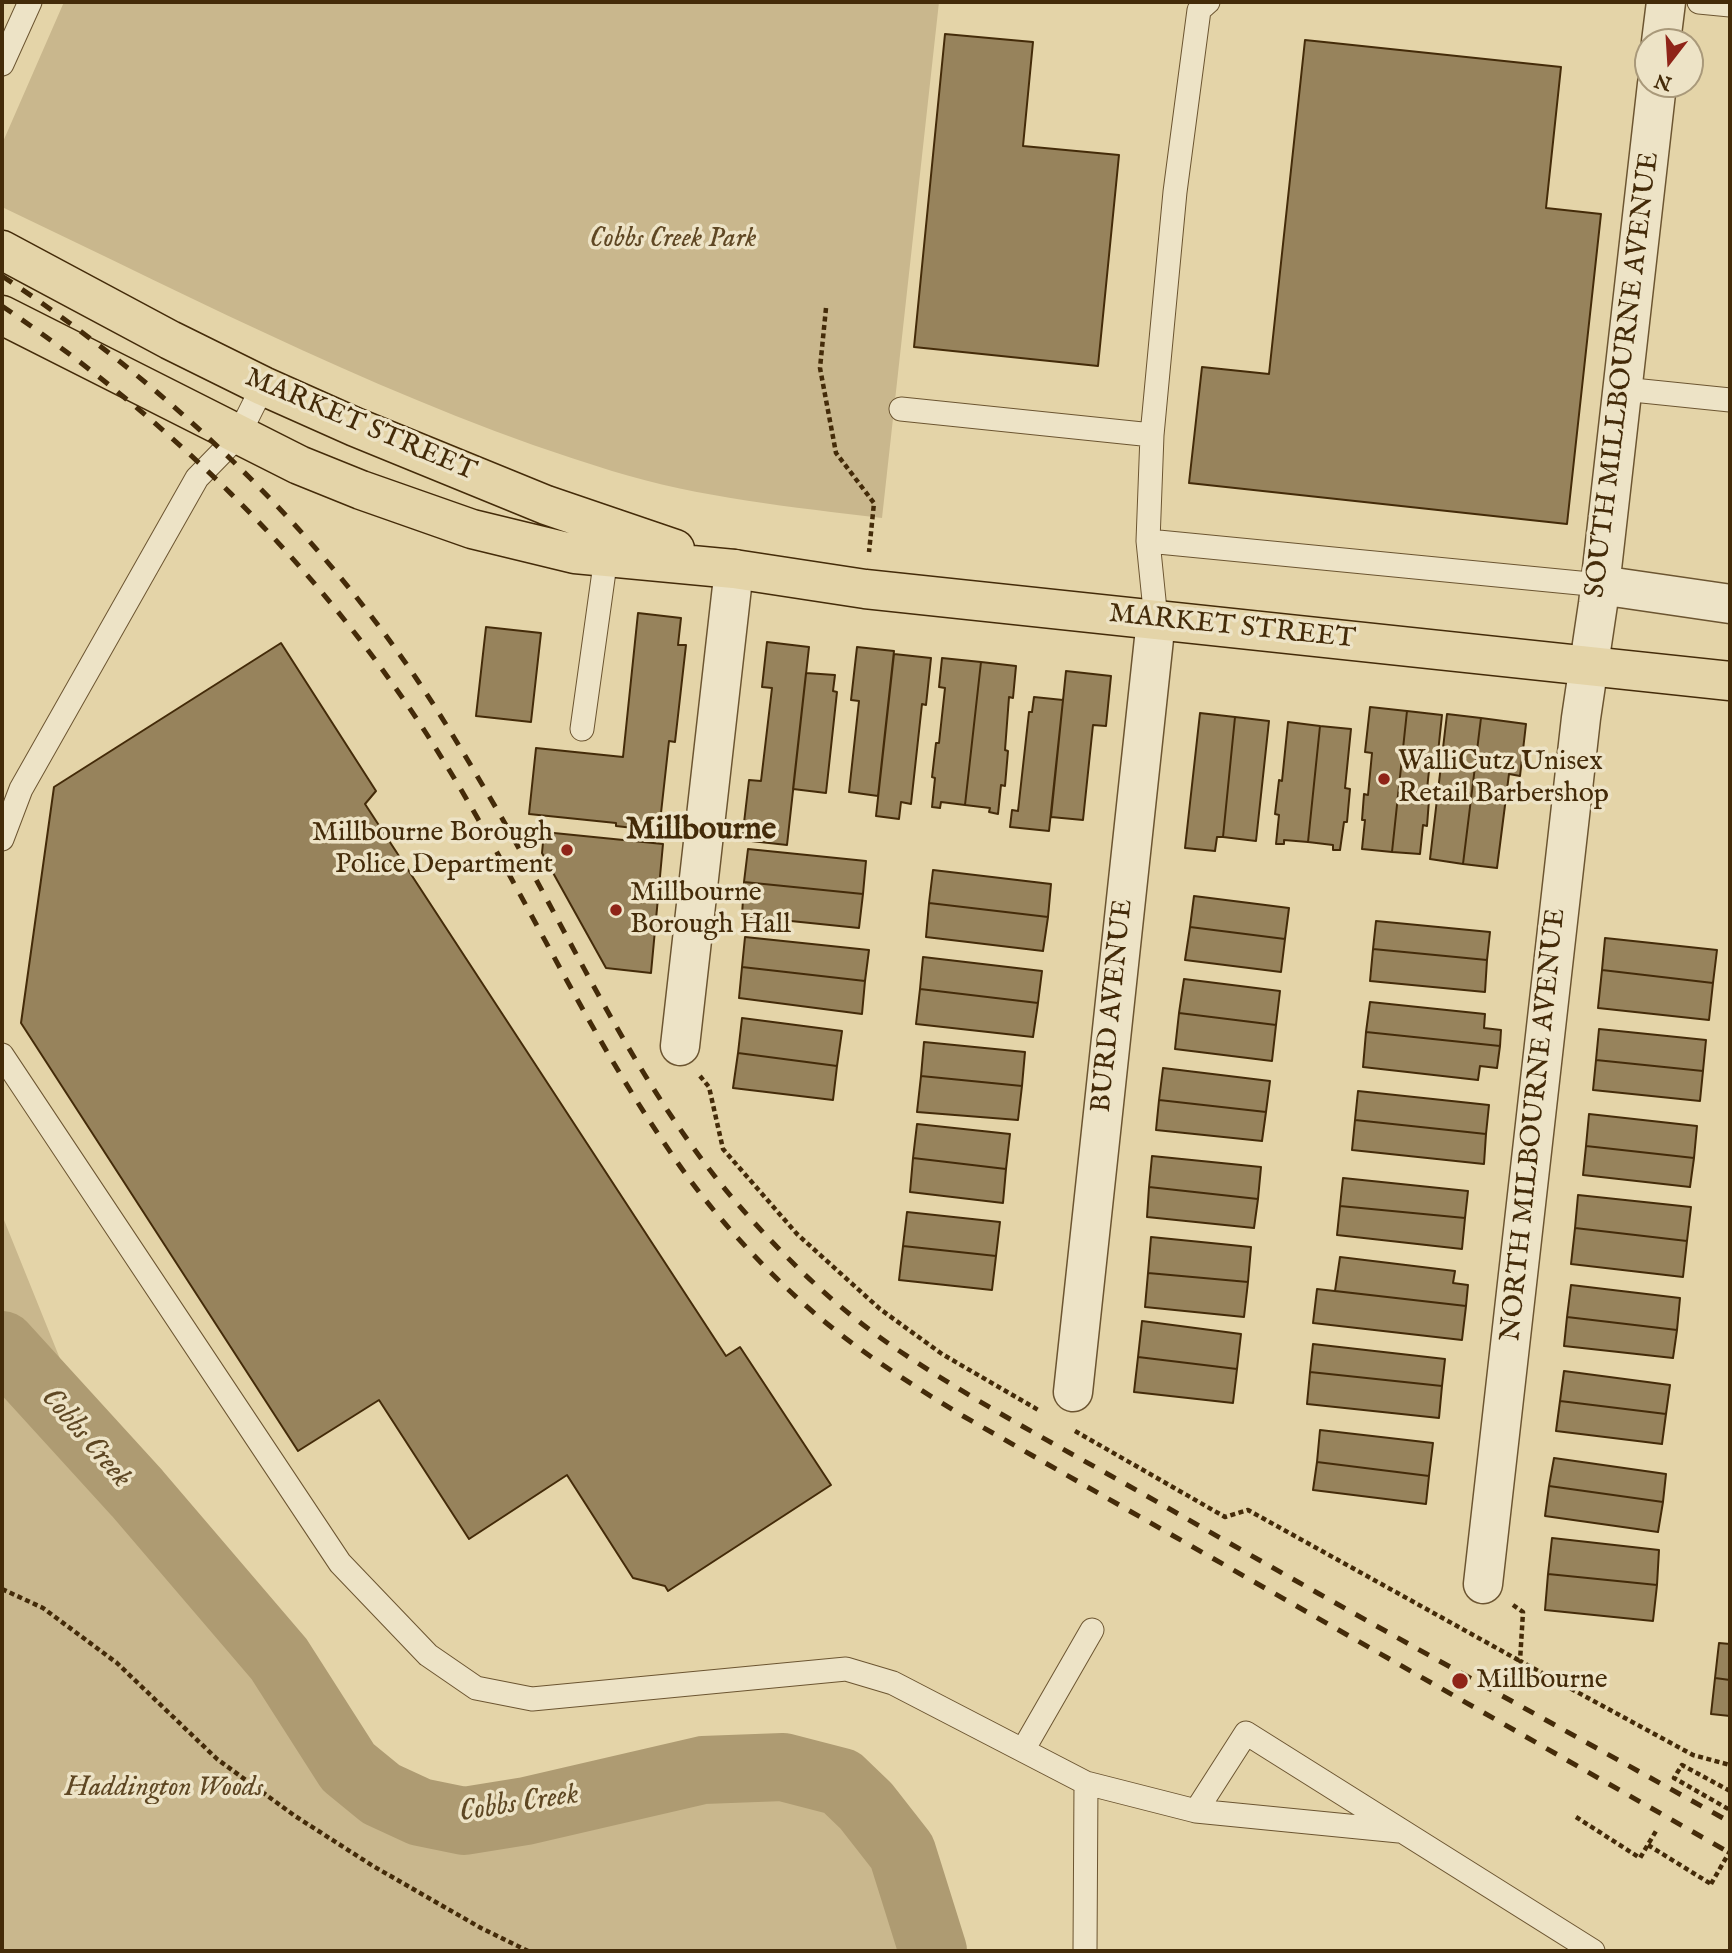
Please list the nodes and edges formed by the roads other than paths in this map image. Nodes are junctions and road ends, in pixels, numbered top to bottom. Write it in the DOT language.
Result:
graph roads {
  1 [pos="30,2"];
  2 [pos="1208,2"];
  3 [pos="1666,2"];
  4 [pos="1699,2"];
  5 [pos="1730,5"];
  6 [pos="1663,28"];
  7 [pos="2,64"];
  8 [pos="1655,98"];
  9 [pos="2,250"];
  10 [pos="2,315"];
  11 [pos="263,386"];
  12 [pos="1623,389"];
  13 [pos="1730,400"];
  14 [pos="901,409"];
  15 [pos="1152,435"];
  16 [pos="238,436"];
  17 [pos="1148,541"];
  18 [pos="606,557"];
  19 [pos="734,569"];
  20 [pos="1600,585"];
  21 [pos="1730,604"];
  22 [pos="1156,620"];
  23 [pos="1588,666"];
  24 [pos="1730,681"];
  25 [pos="582,729"];
  26 [pos="2,839"];
  27 [pos="680,1046"];
  28 [pos="2,1055"];
  29 [pos="1073,1392"];
  30 [pos="1483,1584"];
  31 [pos="1092,1630"];
  32 [pos="1023,1750"];
  33 [pos="1086,1783"];
  34 [pos="1196,1811"];
  35 [pos="1403,1832"];
  36 [pos="1085,1951"];
  37 [pos="1593,1951"];
  1 -- 7 [label="lane"];
  2 -- 15 [label="lane"];
  3 -- 6 [label="street"];
  4 -- 5 [label="lane"];
  8 -- 12 [label="street, SOUTH MILLBOURNE AVENUE"];
  9 -- 11 [label="main road, MARKET STREET"];
  10 -- 16 [label="main road, MARKET STREET"];
  11 -- 16 [label="lane"];
  11 -- 19 [label="main road, MARKET STREET"];
  12 -- 13 [label="lane"];
  12 -- 20 [label="street, SOUTH MILLBOURNE AVENUE"];
  14 -- 15 [label="lane"];
  15 -- 17 [label="lane"];
  16 -- 18 [label="main road, MARKET STREET"];
  16 -- 26 [label="lane"];
  17 -- 20 [label="lane"];
  17 -- 22 [label="lane"];
  18 -- 19 [label="main road, MARKET STREET"];
  18 -- 25 [label="lane"];
  19 -- 22 [label="main road, MARKET STREET"];
  19 -- 27 [label="street"];
  20 -- 21 [label="street"];
  20 -- 23 [label="street, SOUTH MILLBOURNE AVENUE"];
  22 -- 23 [label="main road, MARKET STREET"];
  22 -- 29 [label="street, BURD AVENUE"];
  23 -- 24 [label="main road, MARKET STREET"];
  23 -- 30 [label="street, NORTH MILBOURNE AVENUE"];
  28 -- 32 [label="lane"];
  31 -- 32 [label="lane"];
  32 -- 33 [label="lane"];
  33 -- 34 [label="lane"];
  33 -- 36 [label="lane"];
  34 -- 35 [label="lane"];
  34 -- 35 [label="lane"];
  35 -- 37 [label="lane"];
}
